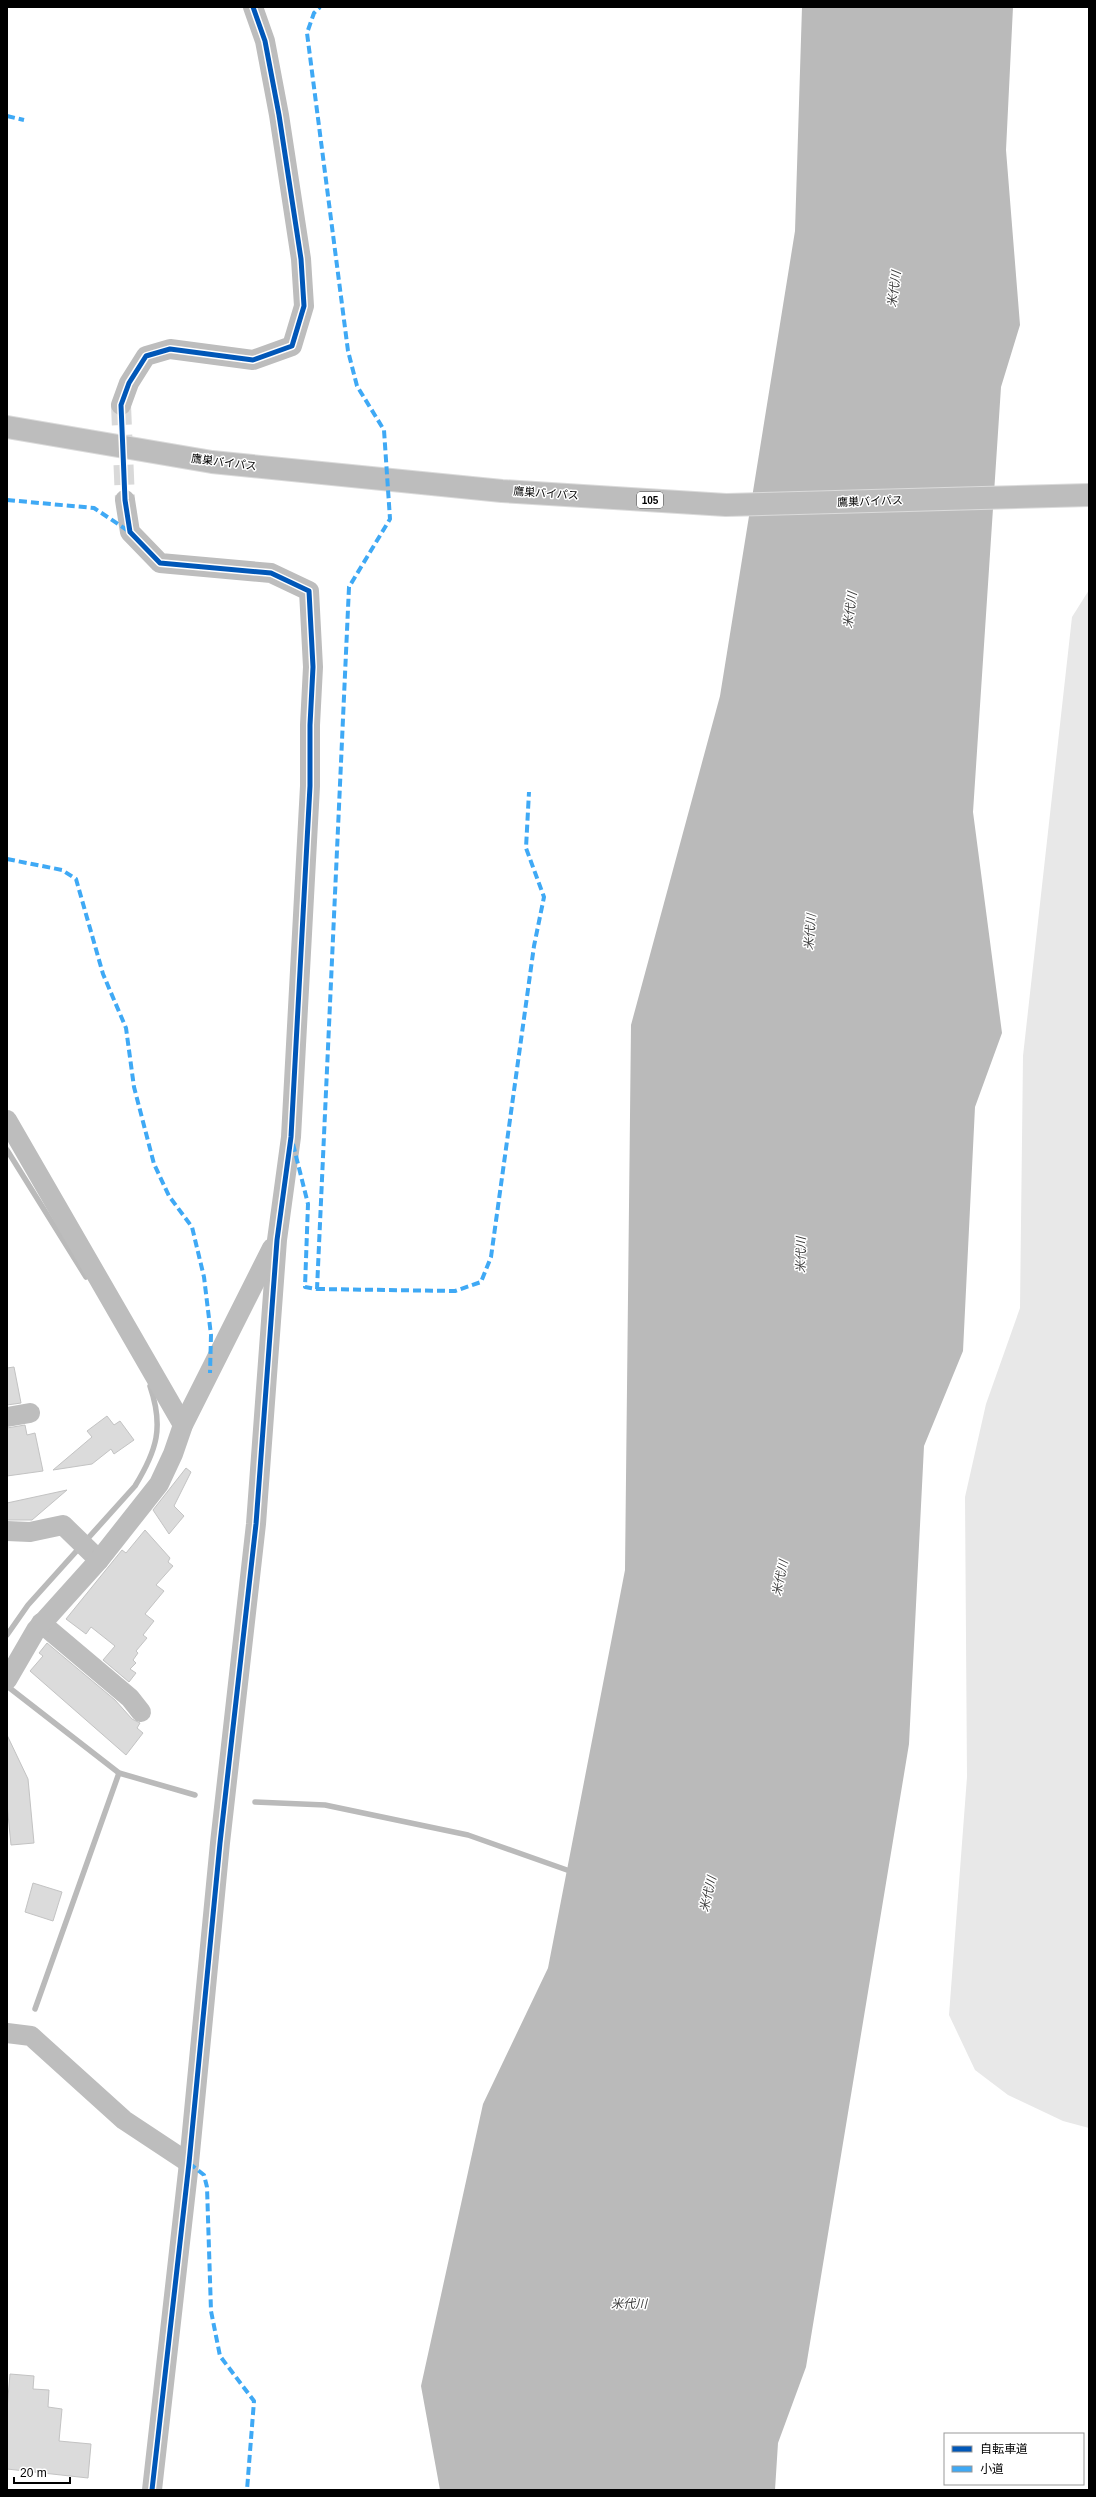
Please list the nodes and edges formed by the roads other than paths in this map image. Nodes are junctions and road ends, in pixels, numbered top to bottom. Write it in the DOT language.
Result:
graph roads {
  1 [pos="253,7"];
  2 [pos="121,405"];
  3 [pos="7,427"];
  4 [pos="1089,495"];
  5 [pos="125,500"];
  6 [pos="7,1120"];
  7 [pos="277,1240"];
  8 [pos="30,1413"];
  9 [pos="7,1417"];
  10 [pos="183,1424"];
  11 [pos="7,1531"];
  12 [pos="94,1554"];
  13 [pos="41,1623"];
  14 [pos="8,1678"];
  15 [pos="141,1712"];
  16 [pos="7,2033"];
  17 [pos="189,2162"];
  18 [pos="152,2490"];
  1 -- 2 [label="street"];
  3 -- 4 [label="highway, 鷹巣バイパス / 105"];
  5 -- 7 [label="street"];
  6 -- 10 [label="street"];
  7 -- 10 [label="street"];
  7 -- 17 [label="street"];
  8 -- 9 [label="street"];
  10 -- 12 [label="street"];
  11 -- 12 [label="street"];
  12 -- 13 [label="street"];
  13 -- 14 [label="street"];
  13 -- 15 [label="street"];
  16 -- 17 [label="street"];
  17 -- 18 [label="street"];
}
